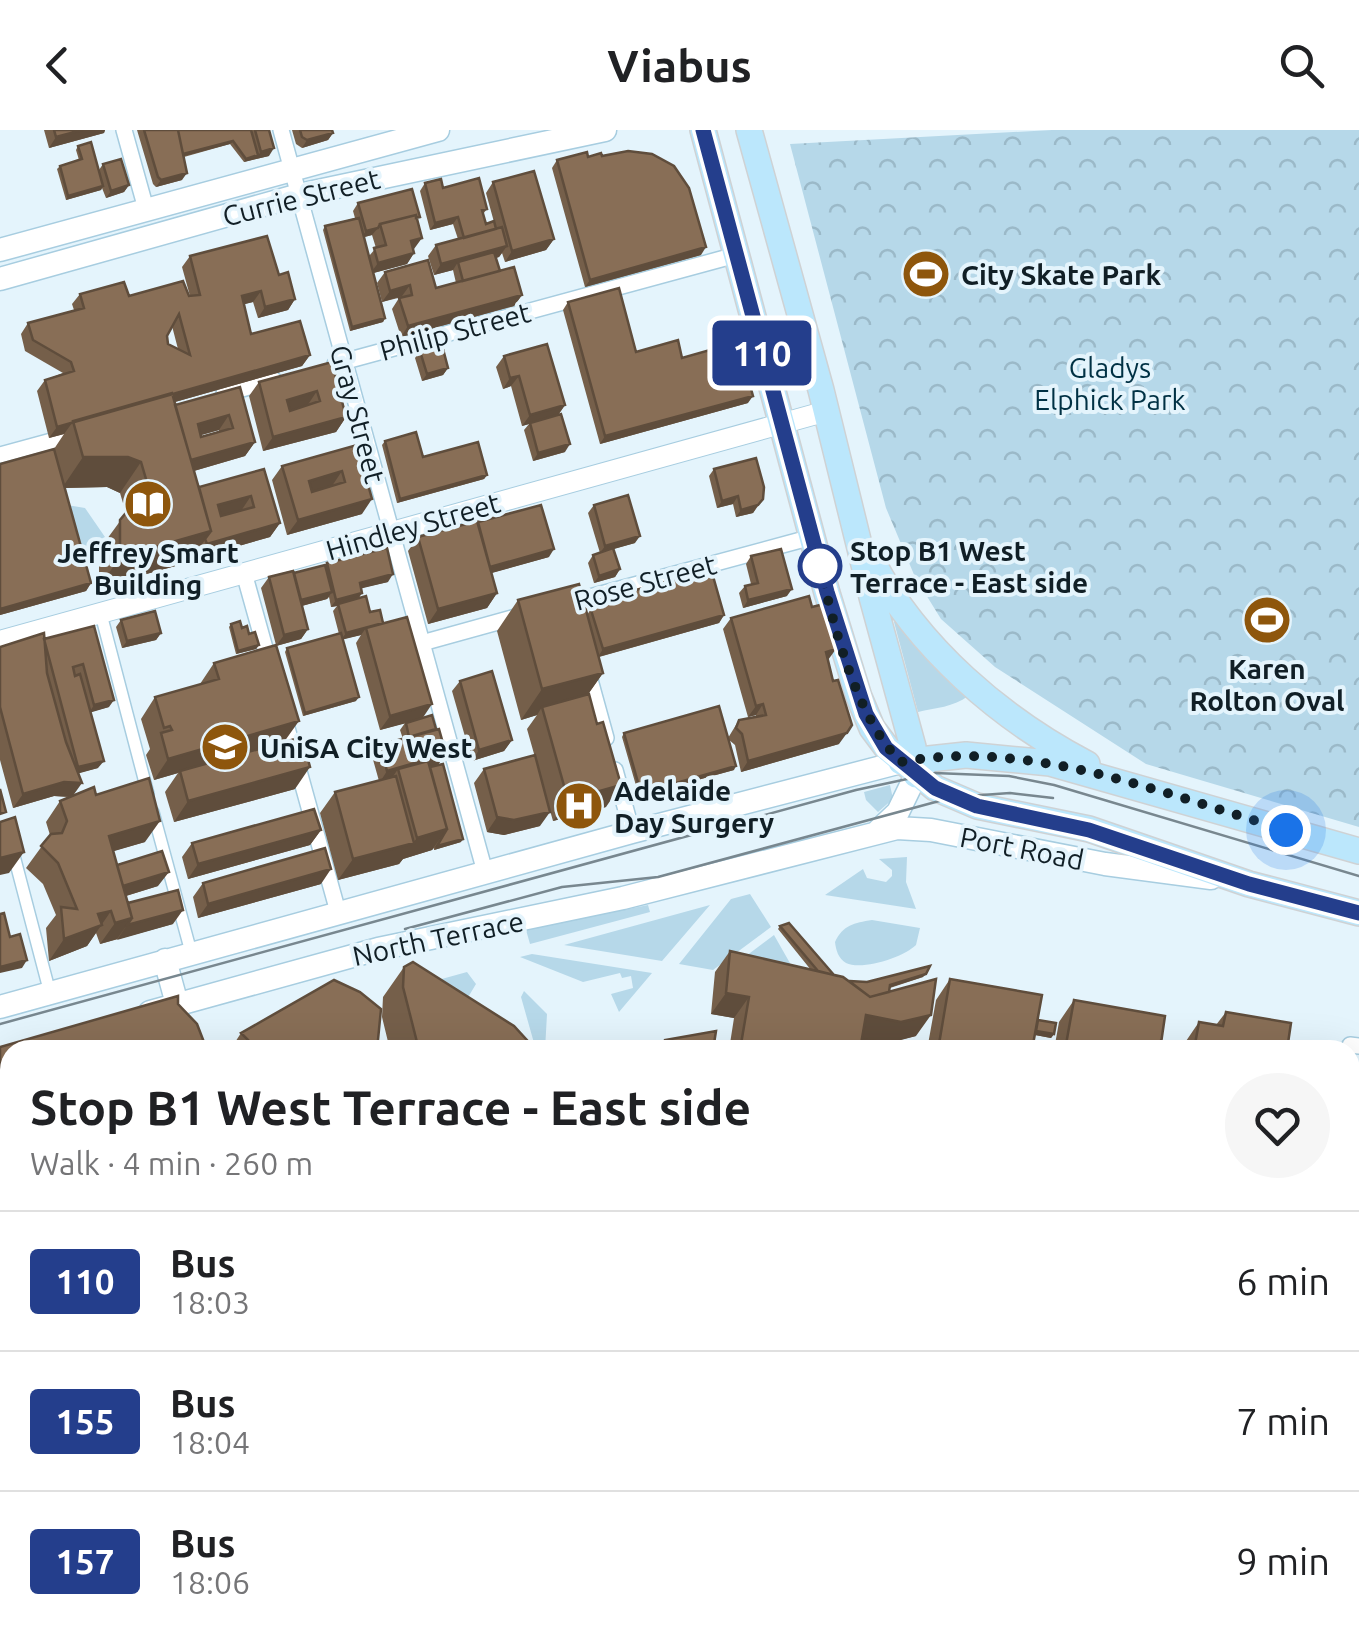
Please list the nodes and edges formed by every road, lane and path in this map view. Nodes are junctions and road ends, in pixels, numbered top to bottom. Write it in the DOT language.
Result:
graph roads {
  1 [pos="124,130"];
  2 [pos="281,130"];
  3 [pos="437,130"];
  4 [pos="605,130"];
  5 [pos="703,130"];
  6 [pos="749,130"];
  7 [pos="291,168"];
  8 [pos="298,195"];
  9 [pos="146,209"];
  10 [pos="0,250"];
  11 [pos="736,255"];
  12 [pos="0,279"];
  13 [pos="344,361"];
  14 [pos="311,370"];
  15 [pos="292,375"];
  16 [pos="202,400"];
  17 [pos="827,412"];
  18 [pos="781,424"];
  19 [pos="98,428"];
  20 [pos="0,455"];
  21 [pos="848,501"];
  22 [pos="391,533"];
  23 [pos="812,537"];
  24 [pos="244,573"];
  25 [pos="550,608"];
  26 [pos="532,613"];
  27 [pos="102,622"];
  28 [pos="0,641"];
  29 [pos="422,643"];
  30 [pos="583,655"];
  31 [pos="274,679"];
  32 [pos="278,696"];
  33 [pos="872,728"];
  34 [pos="911,766"];
  35 [pos="852,774"];
  36 [pos="1142,788"];
  37 [pos="914,828"];
  38 [pos="878,831"];
  39 [pos="632,832"];
  40 [pos="11,843"];
  41 [pos="1359,851"];
  42 [pos="486,872"];
  43 [pos="1249,884"];
  44 [pos="338,912"];
  45 [pos="1359,913"];
  46 [pos="191,952"];
  47 [pos="165,960"];
  48 [pos="50,993"];
  49 [pos="0,1007"];
  50 [pos="180,1014"];
  51 [pos="126,1018"];
  1 -- 9 [label="street"];
  2 -- 7 [label="street, Gray Street"];
  3 -- 7 [label="main road, Currie Street"];
  4 -- 8 [label="main road, Currie Street"];
  5 -- 11 [label="main road"];
  6 -- 17 [label="main road"];
  7 -- 8 [label="street, Gray Street"];
  7 -- 9 [label="main road, Currie Street"];
  8 -- 12 [label="main road, Currie Street"];
  8 -- 13 [label="street, Gray Street"];
  9 -- 10 [label="main road, Currie Street"];
  11 -- 13 [label="street, Philip Street"];
  11 -- 18 [label="main road"];
  13 -- 14 [label="street, Philip Street"];
  13 -- 22 [label="street, Gray Street"];
  15 -- 16 [label="street"];
  17 -- 18 [label="street, Hindley Street"];
  17 -- 21 [label="main road"];
  18 -- 22 [label="street, Hindley Street"];
  18 -- 23 [label="main road"];
  19 -- 20 [label="street"];
  21 -- 34 [label="main road"];
  21 -- 36 [label="main road"];
  22 -- 24 [label="street, Hindley Street"];
  22 -- 29 [label="street, Gray Street"];
  23 -- 25 [label="street, Rose Street"];
  23 -- 33 [label="main road"];
  24 -- 28 [label="street, Hindley Street"];
  24 -- 31 [label="street"];
  26 -- 29 [label="street"];
  27 -- 46 [label="street"];
  29 -- 42 [label="street, Gray Street"];
  30 -- 39 [label="street"];
  32 -- 44 [label="street"];
  33 -- 34 [label="main road"];
  33 -- 35 [label="main road"];
  34 -- 35 [label="main road, North Terrace"];
  34 -- 36 [label="main road"];
  34 -- 37 [label="main road"];
  34 -- 38 [label="main road"];
  34 -- 43 [label="main road, Port Road"];
  35 -- 39 [label="main road, North Terrace"];
  36 -- 41 [label="main road"];
  37 -- 38 [label="main road, North Terrace"];
  37 -- 43 [label="main road, Port Road"];
  38 -- 50 [label="main road, North Terrace"];
  39 -- 42 [label="main road, North Terrace"];
  40 -- 48 [label="street"];
  42 -- 44 [label="main road, North Terrace"];
  43 -- 45 [label="main road, Port Road"];
  44 -- 46 [label="main road, North Terrace"];
  46 -- 47 [label="main road, North Terrace"];
  47 -- 48 [label="main road, North Terrace"];
  47 -- 50 [label="main road"];
  48 -- 49 [label="main road, North Terrace"];
  50 -- 51 [label="main road, North Terrace"];
}
